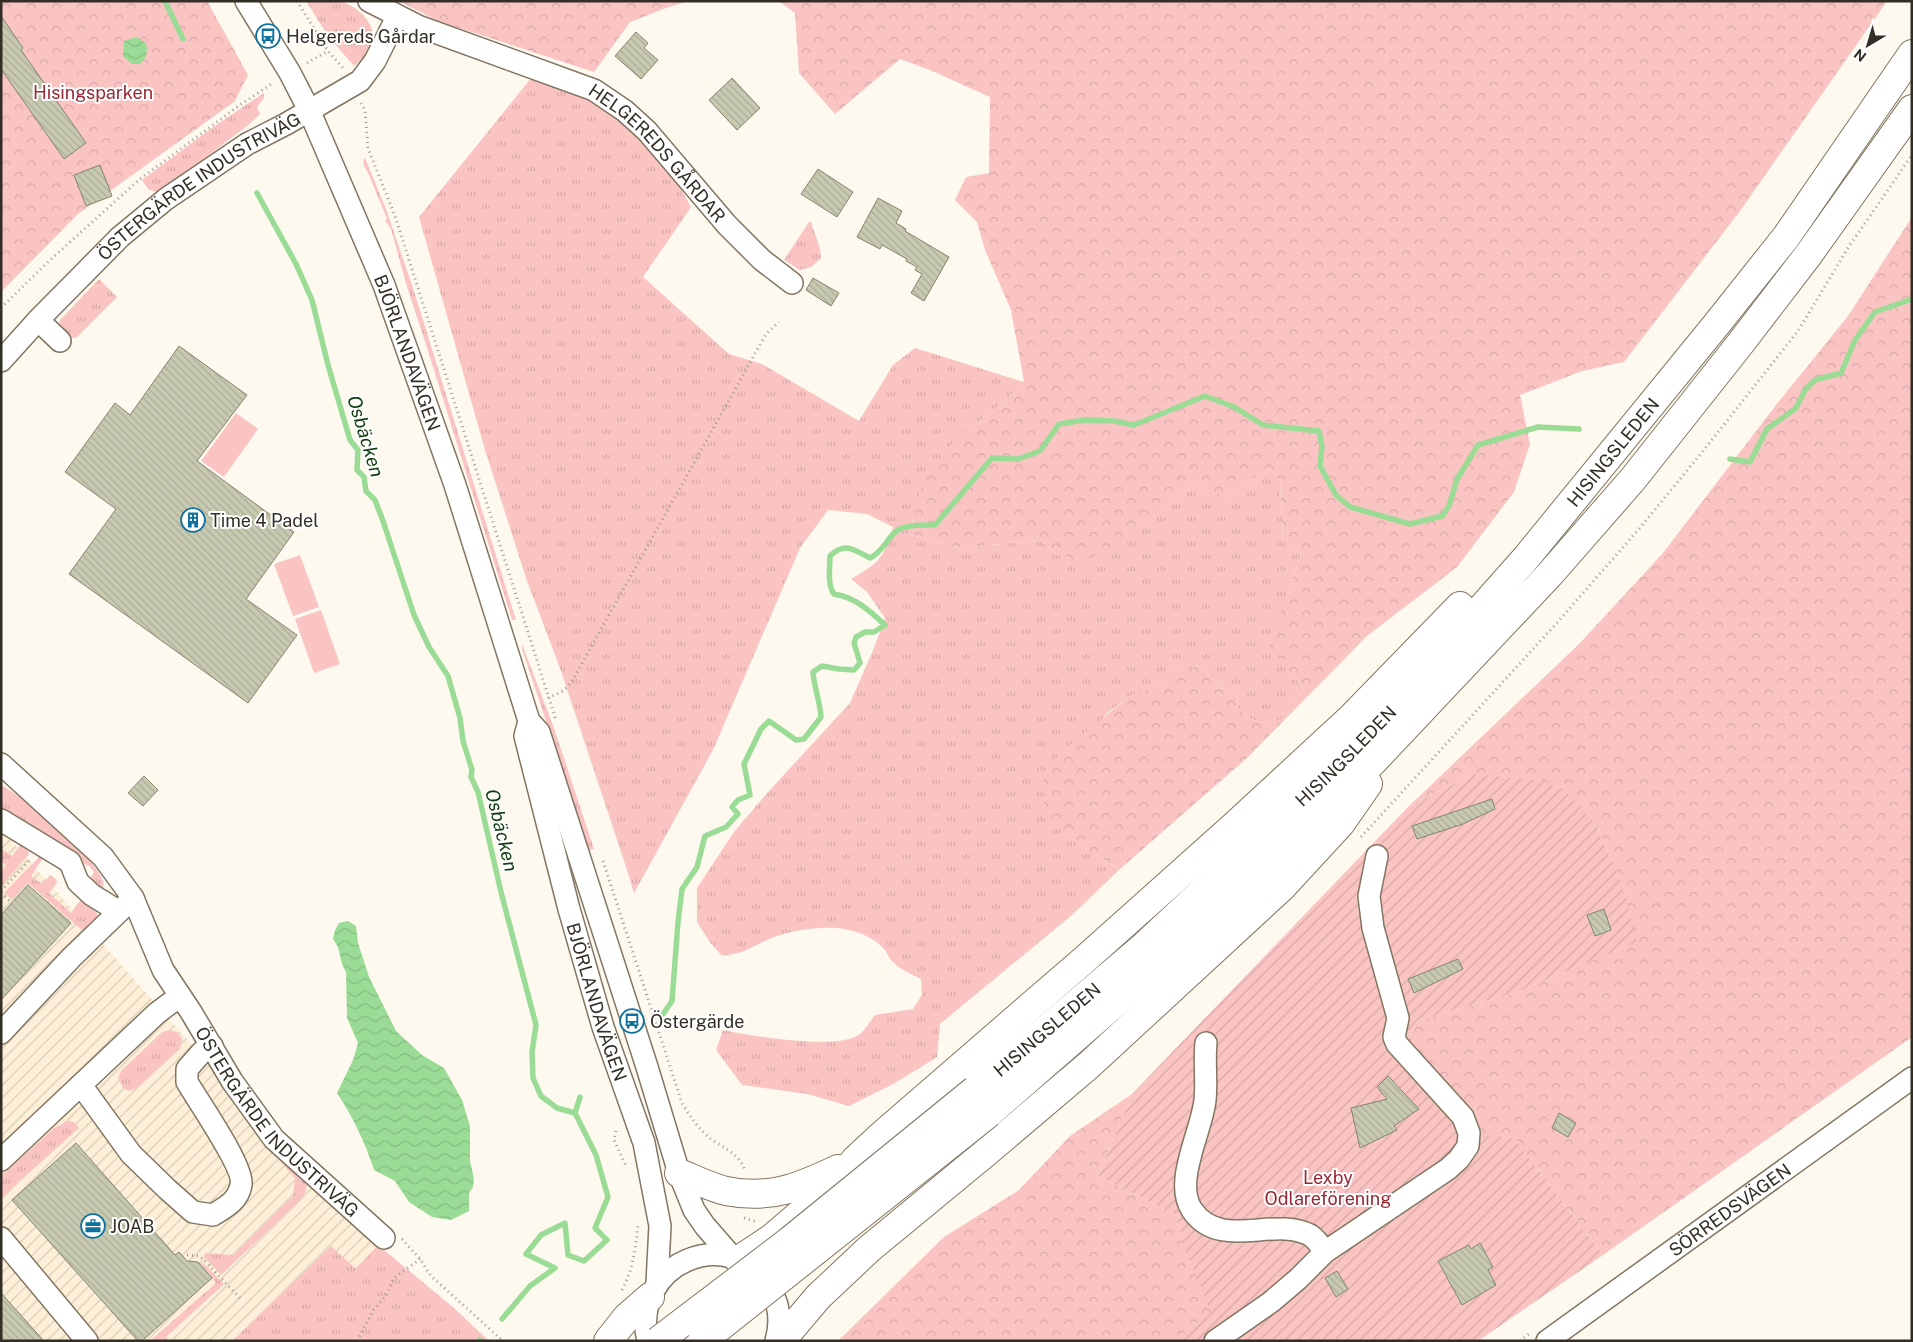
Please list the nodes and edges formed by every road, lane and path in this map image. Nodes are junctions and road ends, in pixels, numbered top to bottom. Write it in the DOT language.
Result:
graph roads {
  1 [pos="246,1"];
  2 [pos="297,1"];
  3 [pos="370,1"];
  4 [pos="397,17"];
  5 [pos="1912,54"];
  6 [pos="352,86"];
  7 [pos="264,88"];
  8 [pos="1912,109"];
  9 [pos="309,110"];
  10 [pos="792,283"];
  11 [pos="1,308"];
  12 [pos="38,320"];
  13 [pos="779,322"];
  14 [pos="60,340"];
  15 [pos="1,362"];
  16 [pos="1609,457"];
  17 [pos="548,698"];
  18 [pos="529,721"];
  19 [pos="1412,721"];
  20 [pos="556,722"];
  21 [pos="1,764"];
  22 [pos="1,820"];
  23 [pos="43,845"];
  24 [pos="1377,856"];
  25 [pos="603,860"];
  26 [pos="1,892"];
  27 [pos="12,903"];
  28 [pos="125,904"];
  29 [pos="180,996"];
  30 [pos="1,1033"];
  31 [pos="1206,1043"];
  32 [pos="212,1046"];
  33 [pos="1912,1078"];
  34 [pos="81,1085"];
  35 [pos="616,1131"];
  36 [pos="1,1160"];
  37 [pos="855,1160"];
  38 [pos="628,1171"];
  39 [pos="679,1173"];
  40 [pos="743,1192"];
  41 [pos="1,1238"];
  42 [pos="392,1238"];
  43 [pos="772,1238"];
  44 [pos="1325,1252"];
  45 [pos="187,1255"];
  46 [pos="420,1259"];
  47 [pos="736,1259"];
  48 [pos="654,1290"];
  49 [pos="240,1298"];
  50 [pos="87,1341"];
  51 [pos="357,1341"];
  52 [pos="503,1341"];
  53 [pos="608,1341"];
  54 [pos="648,1341"];
  55 [pos="658,1341"];
  56 [pos="702,1341"];
  57 [pos="776,1341"];
  58 [pos="782,1341"];
  59 [pos="1215,1341"];
  60 [pos="1547,1341"];
  1 -- 9 [label="street, BJÖRLANDAVÄGEN"];
  2 -- 6 [label="path"];
  3 -- 4 [label="street, HELGEREDS GÅRDAR"];
  4 -- 6 [label="street, ÖSTERGÄRDE INDUSTRIVÄG"];
  4 -- 10 [label="street, HELGEREDS GÅRDAR"];
  5 -- 16 [label="highway, HISINGSLEDEN"];
  6 -- 9 [label="street, ÖSTERGÄRDE INDUSTRIVÄG"];
  6 -- 17 [label="path"];
  7 -- 11 [label="path"];
  8 -- 19 [label="highway, HISINGSLEDEN"];
  9 -- 12 [label="street, ÖSTERGÄRDE INDUSTRIVÄG"];
  9 -- 18 [label="street, BJÖRLANDAVÄGEN"];
  12 -- 14 [label="street"];
  12 -- 15 [label="street, ÖSTERGÄRDE INDUSTRIVÄG"];
  13 -- 17 [label="path"];
  16 -- 37 [label="highway"];
  16 -- 55 [label="highway, HISINGSLEDEN, bridge"];
  17 -- 20 [label="path"];
  18 -- 39 [label="street, BJÖRLANDAVÄGEN"];
  18 -- 48 [label="street, BJÖRLANDAVÄGEN"];
  19 -- 56 [label="highway, HISINGSLEDEN, bridge"];
  19 -- 58 [label="highway"];
  21 -- 28 [label="street, ÖSTERGÄRDE INDUSTRIVÄG"];
  22 -- 23 [label="street"];
  23 -- 26 [label="path"];
  23 -- 28 [label="street"];
  24 -- 44 [label="street"];
  25 -- 40 [label="path"];
  26 -- 27 [label="path"];
  28 -- 29 [label="street, ÖSTERGÄRDE INDUSTRIVÄG"];
  28 -- 30 [label="street"];
  29 -- 32 [label="street, ÖSTERGÄRDE INDUSTRIVÄG"];
  29 -- 34 [label="street"];
  31 -- 44 [label="street"];
  32 -- 34 [label="street"];
  32 -- 42 [label="street, ÖSTERGÄRDE INDUSTRIVÄG"];
  33 -- 60 [label="street, SÖRREDSVÄGEN"];
  34 -- 36 [label="street"];
  35 -- 38 [label="path"];
  37 -- 40 [label="highway"];
  37 -- 43 [label="highway"];
  39 -- 40 [label="highway"];
  39 -- 47 [label="street, BJÖRLANDAVÄGEN"];
  40 -- 43 [label="path"];
  41 -- 50 [label="street"];
  42 -- 46 [label="path"];
  43 -- 47 [label="highway"];
  44 -- 59 [label="street"];
  45 -- 49 [label="path"];
  46 -- 51 [label="path"];
  46 -- 52 [label="path"];
  47 -- 48 [label="street"];
  47 -- 57 [label="street, BJÖRLANDAVÄGEN"];
  48 -- 53 [label="highway"];
  48 -- 54 [label="street, BJÖRLANDAVÄGEN"];
}
